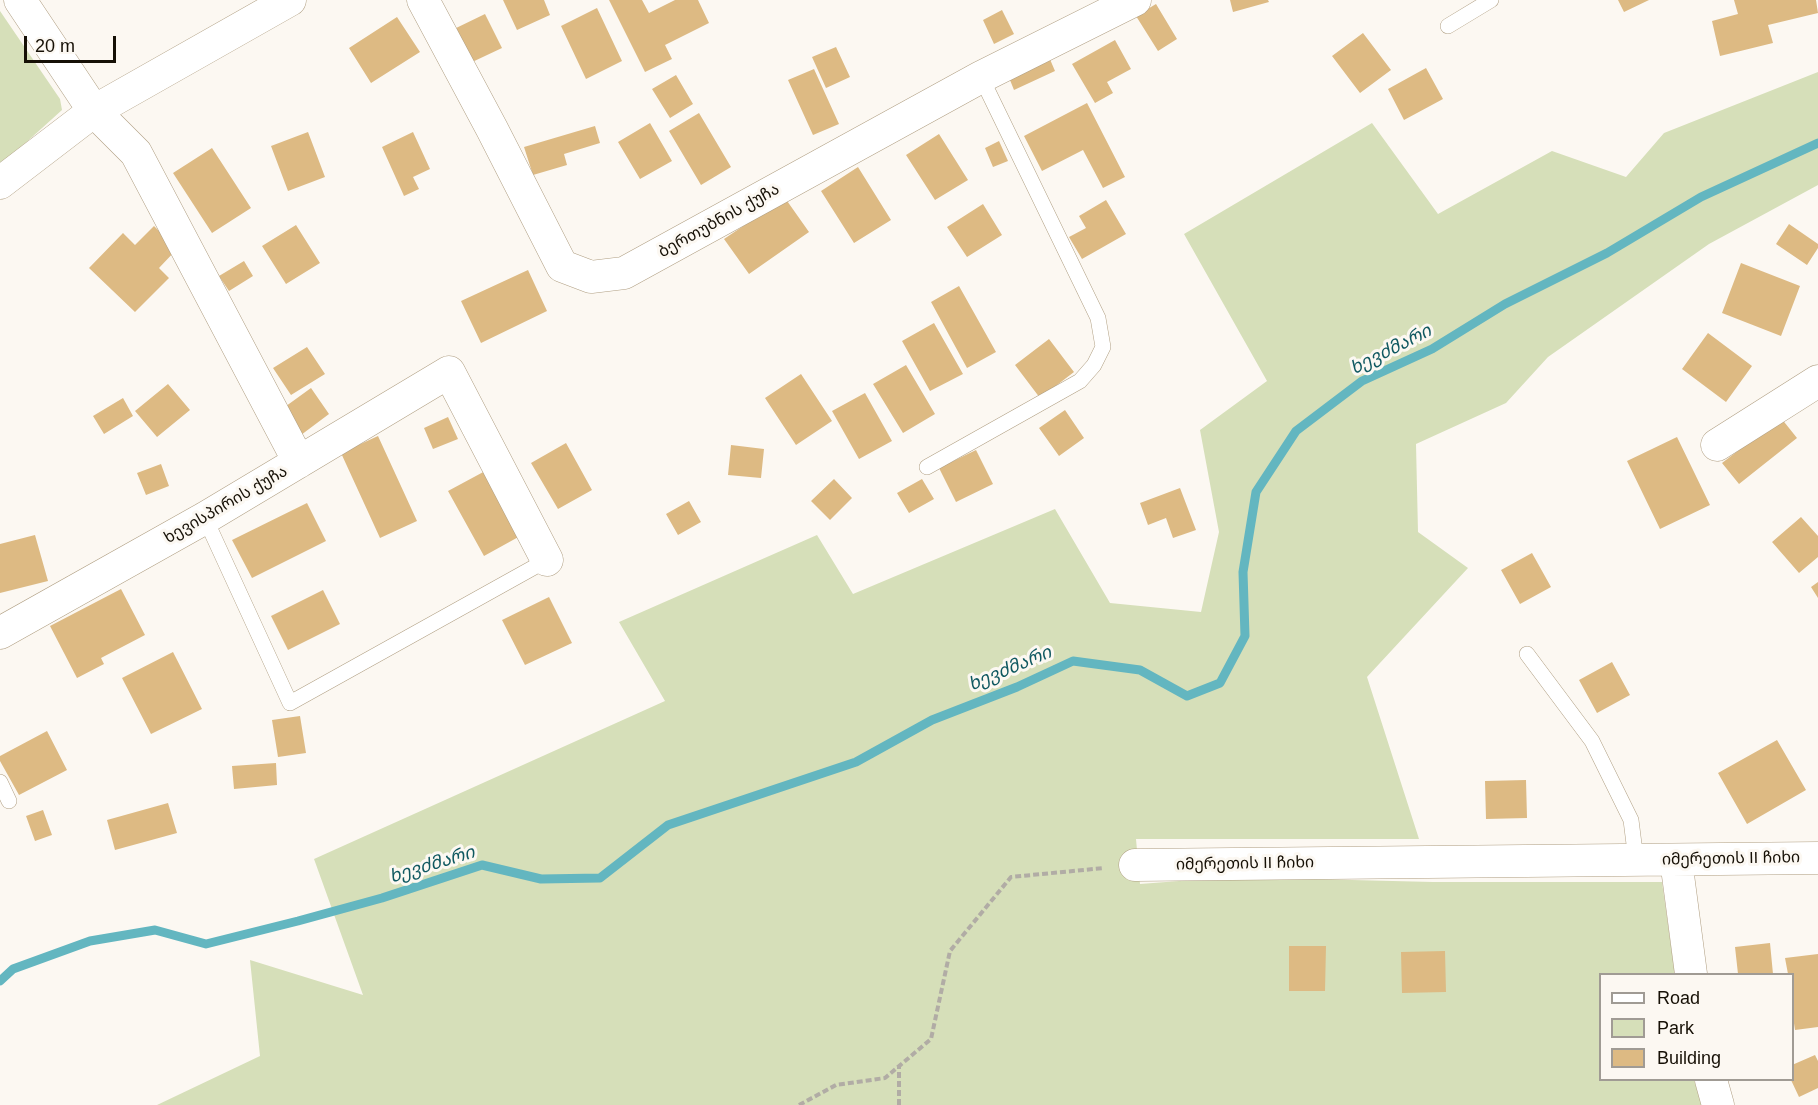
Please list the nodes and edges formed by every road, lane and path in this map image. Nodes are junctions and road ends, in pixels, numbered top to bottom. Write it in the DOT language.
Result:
graph roads {
  1 [pos="20,0"];
  2 [pos="290,0"];
  3 [pos="1135,0"];
  4 [pos="1491,0"];
  5 [pos="436,4"];
  6 [pos="1448,26"];
  7 [pos="981,76"];
  8 [pos="94,111"];
  9 [pos="0,183"];
  10 [pos="1818,381"];
  11 [pos="1717,445"];
  12 [pos="300,462"];
  13 [pos="927,467"];
  14 [pos="205,518"];
  15 [pos="548,560"];
  16 [pos="0,633"];
  17 [pos="1527,654"];
  18 [pos="0,782"];
  19 [pos="9,801"];
  20 [pos="1818,858"];
  21 [pos="1636,860"];
  22 [pos="1676,860"];
  23 [pos="1135,865"];
  24 [pos="1691,973"];
  25 [pos="899,1066"];
  26 [pos="1711,1081"];
  27 [pos="799,1105"];
  28 [pos="899,1105"];
  29 [pos="1718,1105"];
  1 -- 8 [label="street"];
  2 -- 8 [label="street"];
  3 -- 7 [label="street, ბერთუბნის ქუჩა"];
  4 -- 6 [label="lane"];
  5 -- 7 [label="street, ბერთუბნის ქუჩა"];
  7 -- 13 [label="lane"];
  8 -- 9 [label="street"];
  8 -- 12 [label="street"];
  10 -- 11 [label="street"];
  12 -- 14 [label="street, ხევისპირის ქუჩა"];
  12 -- 15 [label="street, ხევისპირის ქუჩა"];
  14 -- 15 [label="lane"];
  14 -- 16 [label="street, ხევისპირის ქუჩა"];
  17 -- 21 [label="lane"];
  18 -- 19 [label="lane"];
  20 -- 22 [label="street, იმერეთის II ჩიხი"];
  21 -- 22 [label="street, იმერეთის II ჩიხი"];
  21 -- 23 [label="street, იმერეთის II ჩიხი"];
  22 -- 24 [label="street"];
  23 -- 25 [label="path"];
  25 -- 27 [label="path"];
  25 -- 28 [label="path"];
  26 -- 29 [label="street"];
}
